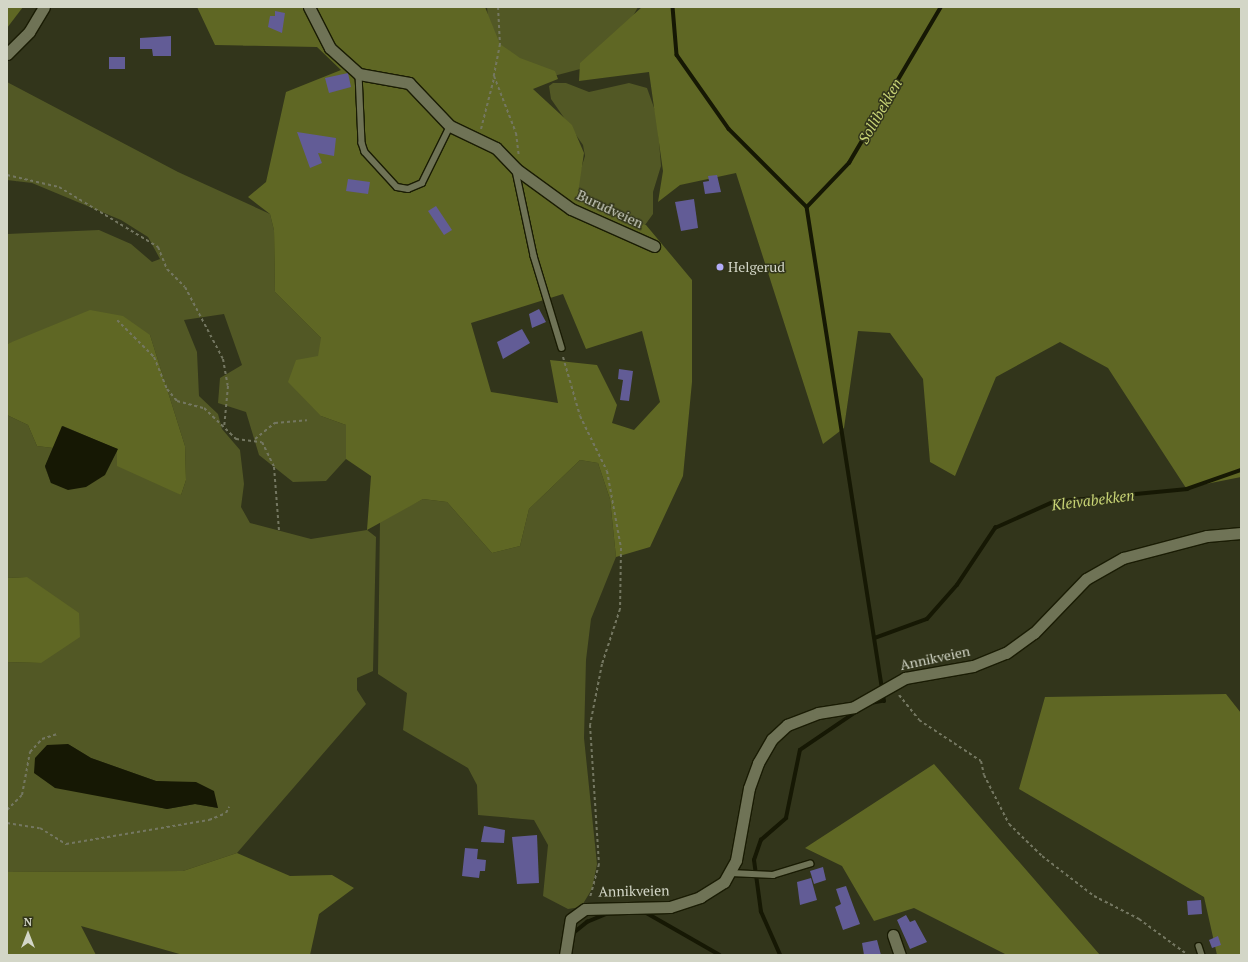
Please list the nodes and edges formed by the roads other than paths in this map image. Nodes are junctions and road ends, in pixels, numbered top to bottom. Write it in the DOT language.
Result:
graph roads {
  1 [pos="44,7"];
  2 [pos="309,7"];
  3 [pos="7,54"];
  4 [pos="359,74"];
  5 [pos="450,126"];
  6 [pos="516,169"];
  7 [pos="654,246"];
  8 [pos="562,348"];
  9 [pos="1241,533"];
  10 [pos="810,864"];
  11 [pos="731,873"];
  12 [pos="893,935"];
  13 [pos="1199,946"];
  14 [pos="565,955"];
  15 [pos="900,955"];
  16 [pos="1202,955"];
  1 -- 3 [label="street"];
  2 -- 4 [label="street"];
  4 -- 5 [label="street, Burudveien"];
  4 -- 5 [label="lane"];
  5 -- 6 [label="street, Burudveien"];
  6 -- 7 [label="street, Burudveien"];
  6 -- 8 [label="lane"];
  9 -- 11 [label="street, Annikveien"];
  10 -- 11 [label="lane"];
  11 -- 14 [label="street, Annikveien"];
  12 -- 15 [label="street"];
  13 -- 16 [label="lane"];
}
